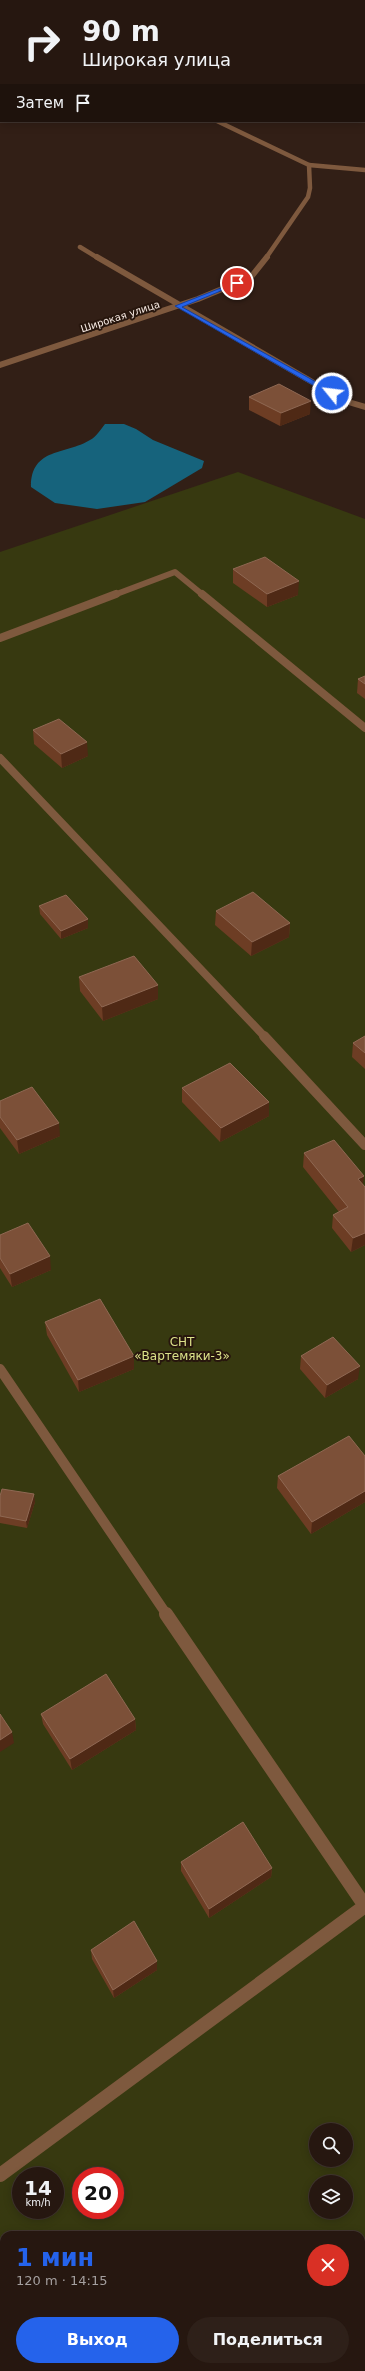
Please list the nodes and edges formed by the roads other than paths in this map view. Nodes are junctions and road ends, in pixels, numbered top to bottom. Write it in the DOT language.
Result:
graph roads {
  1 [pos="219,122"];
  2 [pos="309,166"];
  3 [pos="365,170"];
  4 [pos="80,247"];
  5 [pos="178,306"];
  6 [pos="0,365"];
  7 [pos="365,407"];
  8 [pos="0,638"];
  9 [pos="365,728"];
  10 [pos="0,758"];
  11 [pos="365,1145"];
  12 [pos="0,1368"];
  13 [pos="365,1906"];
  14 [pos="0,2174"];
  1 -- 2 [label="street"];
  2 -- 3 [label="street"];
  2 -- 5 [label="street, Широкая улица"];
  4 -- 5 [label="street"];
  5 -- 6 [label="street, Широкая улица"];
  5 -- 7 [label="street"];
  8 -- 9 [label="street"];
  10 -- 11 [label="street"];
  12 -- 13 [label="street"];
  13 -- 14 [label="street"];
}
